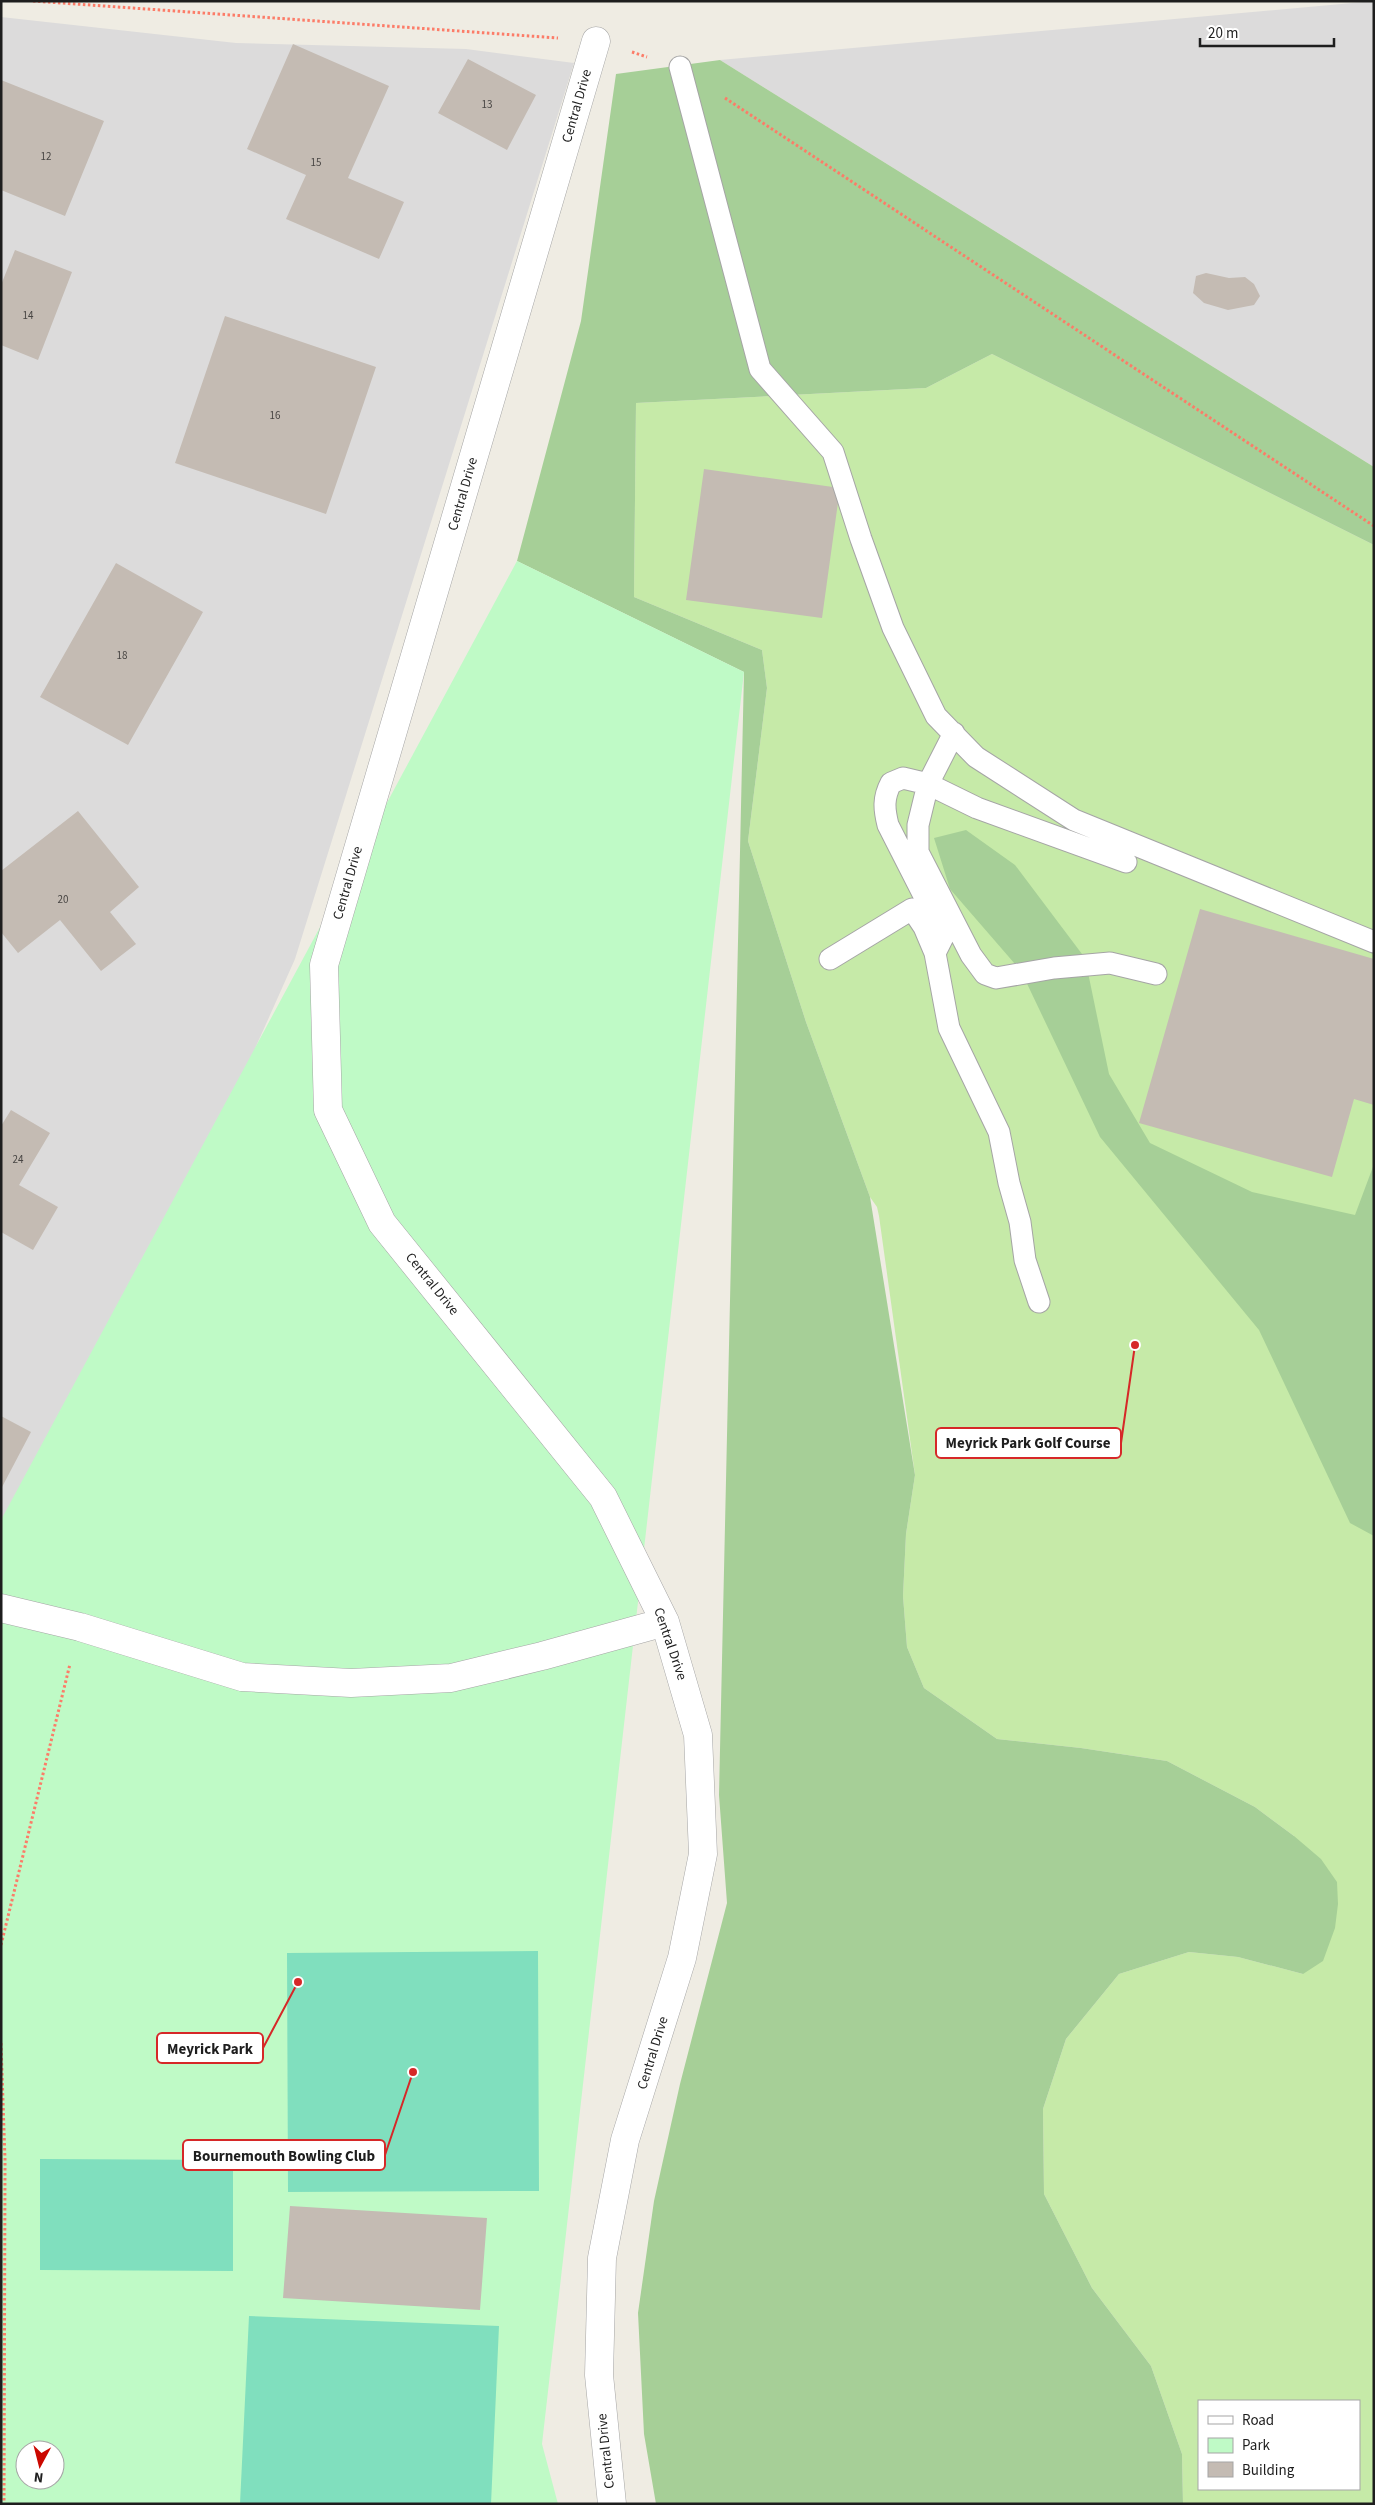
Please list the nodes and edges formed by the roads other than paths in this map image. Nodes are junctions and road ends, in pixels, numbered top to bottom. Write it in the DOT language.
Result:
graph roads {
  1 [pos="596,40"];
  2 [pos="680,67"];
  3 [pos="954,733"];
  4 [pos="928,784"];
  5 [pos="1126,862"];
  6 [pos="1374,942"];
  7 [pos="935,954"];
  8 [pos="830,959"];
  9 [pos="1156,974"];
  10 [pos="1039,1302"];
  11 [pos="1,1608"];
  12 [pos="665,1622"];
  13 [pos="612,2504"];
  1 -- 12 [label="street, Central Drive"];
  2 -- 3 [label="lane"];
  3 -- 4 [label="lane"];
  3 -- 6 [label="lane"];
  4 -- 5 [label="lane"];
  4 -- 7 [label="lane"];
  4 -- 9 [label="lane"];
  7 -- 8 [label="lane"];
  7 -- 10 [label="lane"];
  11 -- 12 [label="street"];
  12 -- 13 [label="street, Central Drive"];
}
